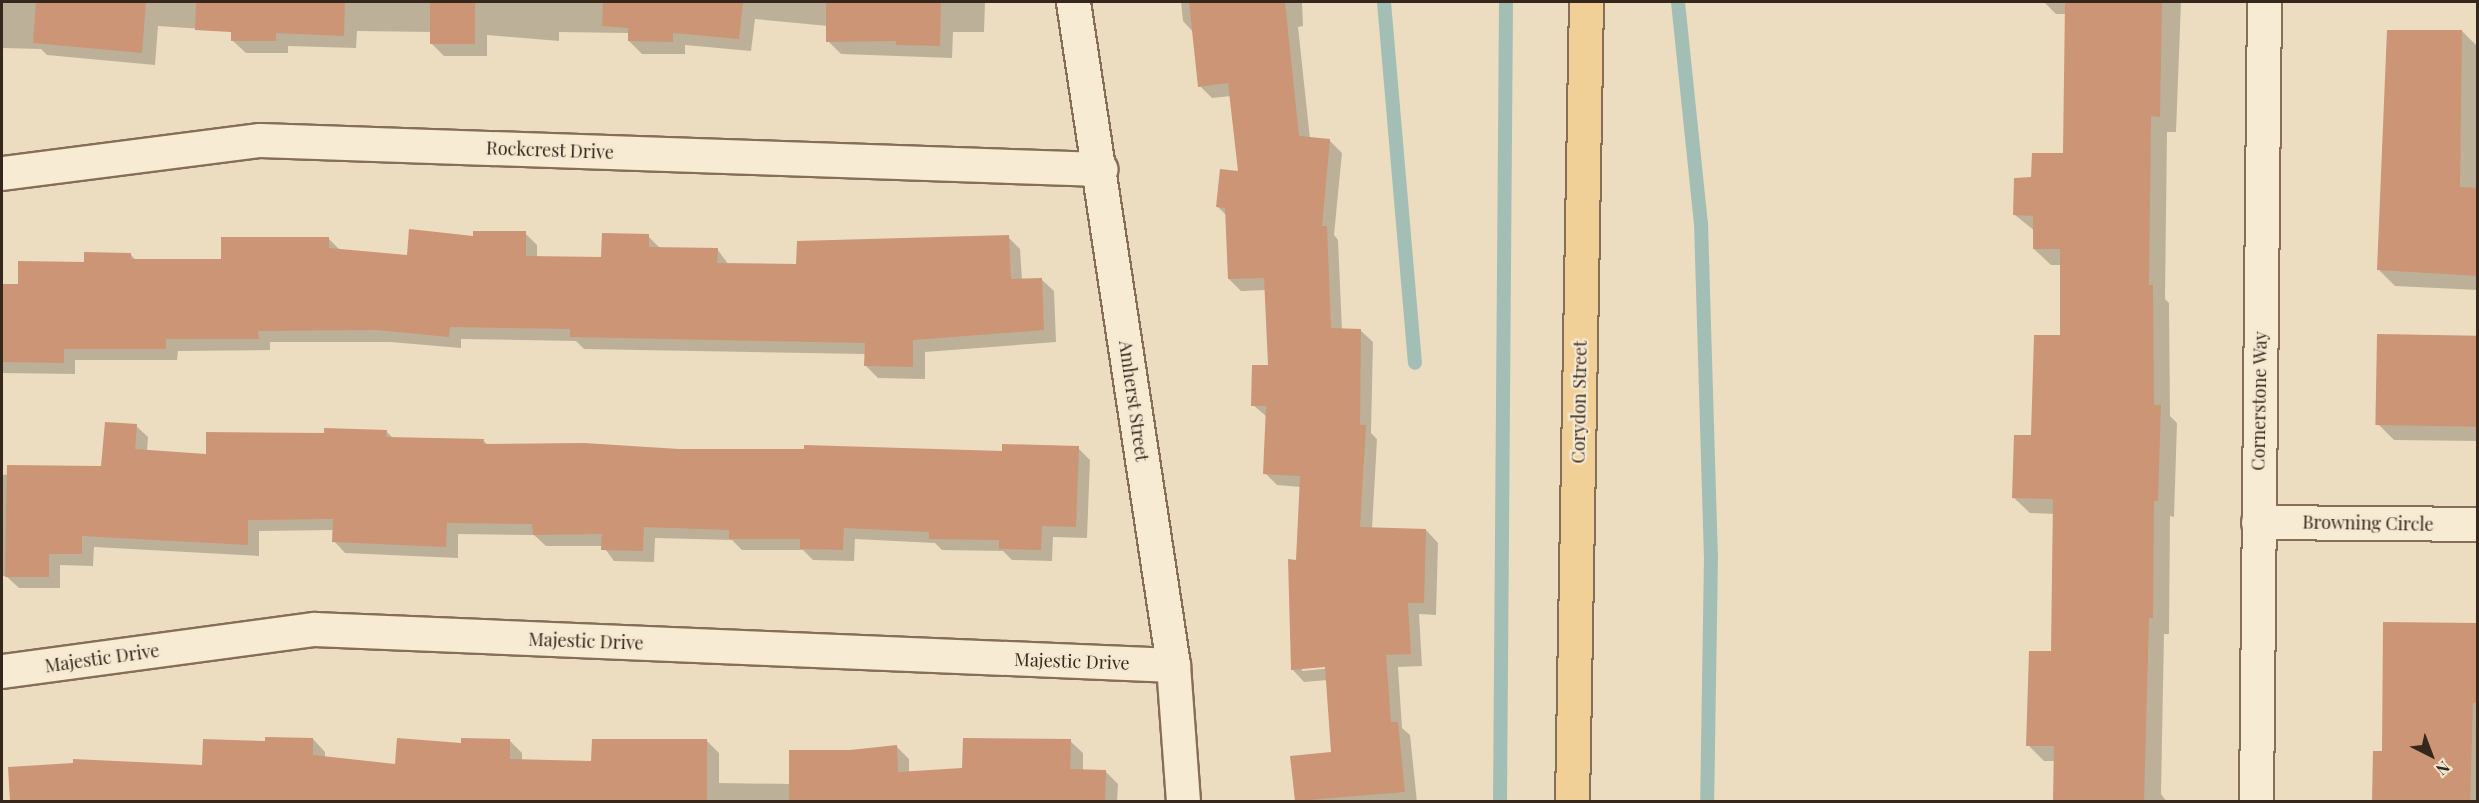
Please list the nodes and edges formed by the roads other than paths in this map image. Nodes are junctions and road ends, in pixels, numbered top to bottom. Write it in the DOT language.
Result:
graph roads {
  1 [pos="1073,2"];
  2 [pos="1586,2"];
  3 [pos="2264,2"];
  4 [pos="1100,169"];
  5 [pos="2,173"];
  6 [pos="2258,522"];
  7 [pos="2478,524"];
  8 [pos="1173,666"];
  9 [pos="2,671"];
  10 [pos="1183,801"];
  11 [pos="1572,801"];
  12 [pos="2256,801"];
  1 -- 4 [label="street, Amherst Street"];
  2 -- 11 [label="main road, Corydon Street"];
  3 -- 6 [label="street, Cornerstone Way"];
  4 -- 5 [label="street, Rockcrest Drive"];
  4 -- 8 [label="street, Amherst Street"];
  6 -- 7 [label="street, Browning Circle"];
  6 -- 12 [label="street, Cornerstone Way"];
  8 -- 9 [label="street, Majestic Drive"];
  8 -- 10 [label="street, Amherst Street"];
}
